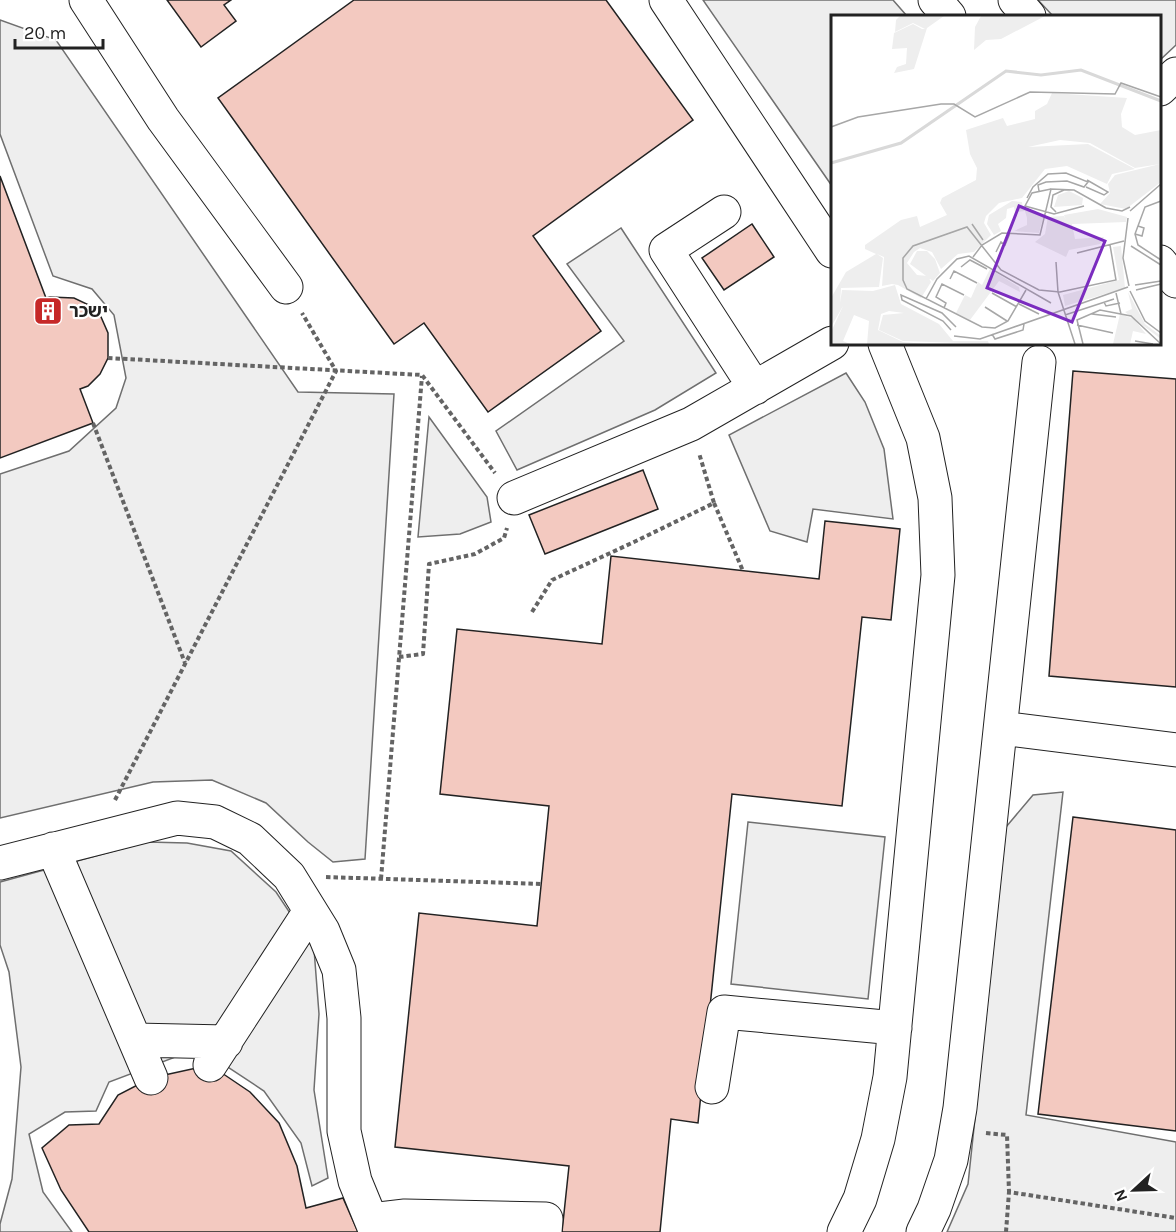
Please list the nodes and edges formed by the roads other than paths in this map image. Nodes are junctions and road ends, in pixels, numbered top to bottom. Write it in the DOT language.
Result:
graph roads {
  1 [pos="86,0"];
  2 [pos="666,0"];
  3 [pos="935,0"];
  4 [pos="1016,0"];
  5 [pos="948,15"];
  6 [pos="1028,15"];
  7 [pos="1176,75"];
  8 [pos="1161,88"];
  9 [pos="724,212"];
  10 [pos="831,249"];
  11 [pos="1161,263"];
  12 [pos="1176,281"];
  13 [pos="286,287"];
  14 [pos="831,344"];
  15 [pos="885,345"];
  16 [pos="1039,362"];
  17 [pos="755,388"];
  18 [pos="514,498"];
  19 [pos="1001,728"];
  20 [pos="1176,750"];
  21 [pos="53,849"];
  22 [pos="0,862"];
  23 [pos="310,911"];
  24 [pos="895,1028"];
  25 [pos="135,1040"];
  26 [pos="151,1078"];
  27 [pos="712,1087"];
  28 [pos="373,1226"];
  29 [pos="545,1232"];
  30 [pos="844,1232"];
  31 [pos="923,1232"];
  1 -- 13 [label="street"];
  2 -- 10 [label="street"];
  3 -- 5 [label="street"];
  4 -- 6 [label="street"];
  7 -- 8 [label="street"];
  9 -- 17 [label="street"];
  11 -- 12 [label="street"];
  14 -- 17 [label="street"];
  15 -- 24 [label="street"];
  16 -- 19 [label="street"];
  17 -- 18 [label="street"];
  19 -- 20 [label="street"];
  19 -- 31 [label="street"];
  21 -- 22 [label="street"];
  21 -- 23 [label="street"];
  21 -- 25 [label="street"];
  23 -- 25 [label="street"];
  23 -- 28 [label="street"];
  24 -- 27 [label="street"];
  24 -- 30 [label="street"];
  25 -- 26 [label="street"];
  28 -- 29 [label="street"];
}
